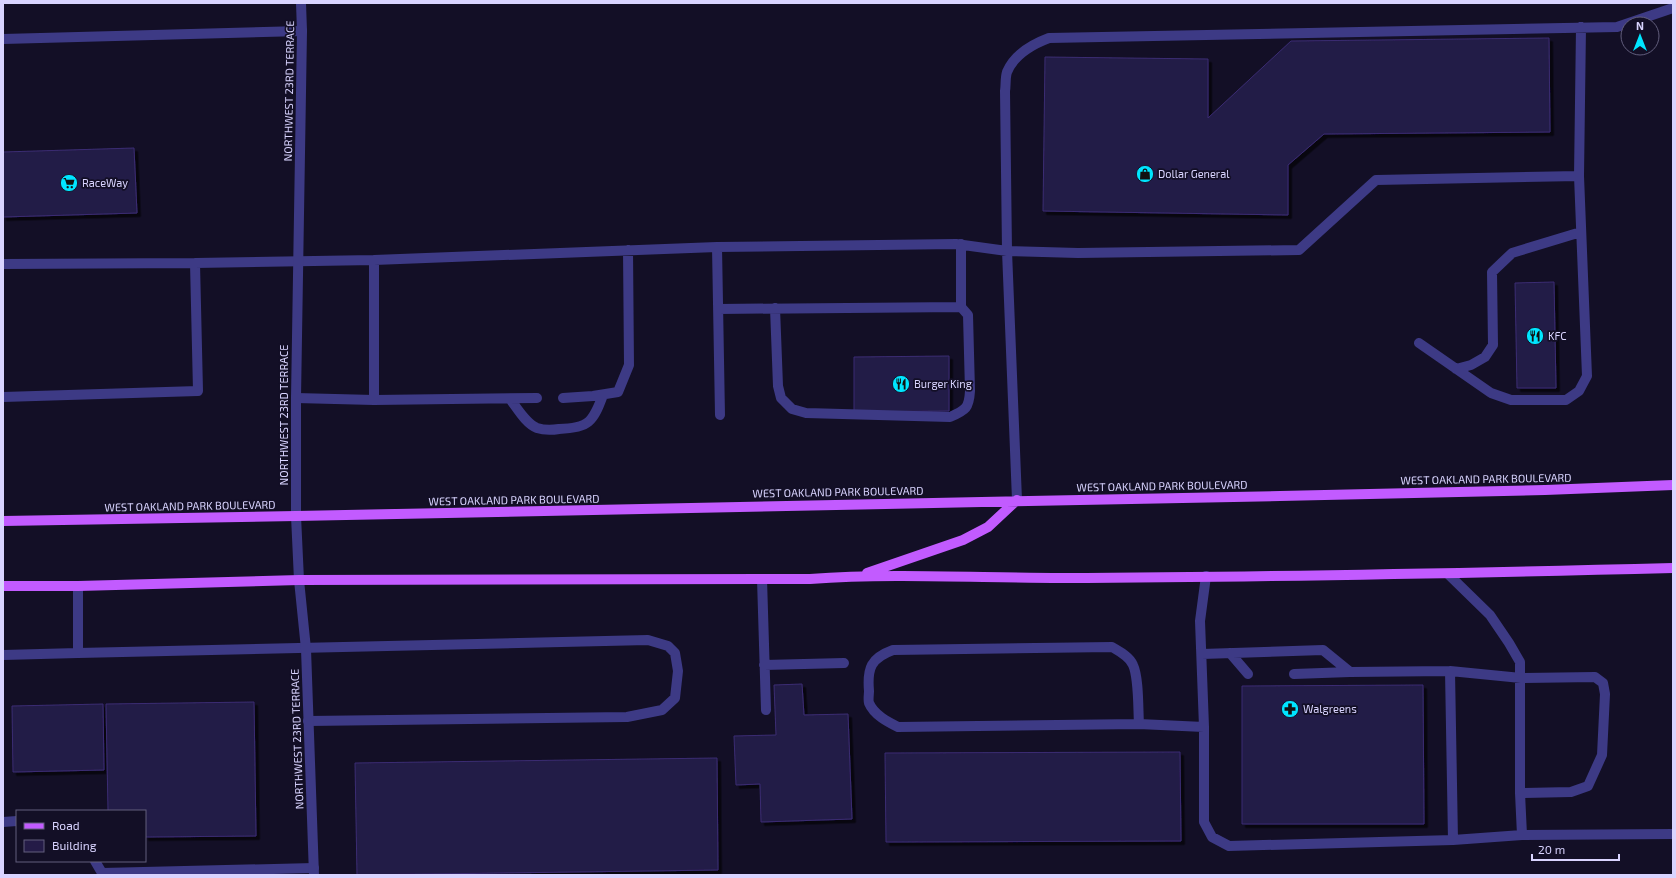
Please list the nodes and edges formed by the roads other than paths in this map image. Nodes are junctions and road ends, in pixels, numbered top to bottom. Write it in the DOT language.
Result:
graph roads {
  1 [pos="301,3"];
  2 [pos="1673,8"];
  3 [pos="1582,27"];
  4 [pos="302,31"];
  5 [pos="3,39"];
  6 [pos="1579,176"];
  7 [pos="1582,232"];
  8 [pos="961,244"];
  9 [pos="717,248"];
  10 [pos="628,250"];
  11 [pos="1008,251"];
  12 [pos="374,260"];
  13 [pos="298,261"];
  14 [pos="195,263"];
  15 [pos="3,264"];
  16 [pos="775,308"];
  17 [pos="961,308"];
  18 [pos="718,309"];
  19 [pos="1418,343"];
  20 [pos="1456,369"];
  21 [pos="604,395"];
  22 [pos="3,397"];
  23 [pos="296,398"];
  24 [pos="538,398"];
  25 [pos="563,398"];
  26 [pos="510,399"];
  27 [pos="374,400"];
  28 [pos="720,415"];
  29 [pos="1673,484"];
  30 [pos="1017,500"];
  31 [pos="296,516"];
  32 [pos="3,521"];
  33 [pos="1673,568"];
  34 [pos="1448,574"];
  35 [pos="859,575"];
  36 [pos="1206,576"];
  37 [pos="762,579"];
  38 [pos="299,580"];
  39 [pos="3,586"];
  40 [pos="78,586"];
  41 [pos="306,649"];
  42 [pos="78,653"];
  43 [pos="1230,653"];
  44 [pos="1202,654"];
  45 [pos="3,655"];
  46 [pos="844,663"];
  47 [pos="764,665"];
  48 [pos="1450,671"];
  49 [pos="1350,672"];
  50 [pos="1248,674"];
  51 [pos="1294,674"];
  52 [pos="1521,678"];
  53 [pos="766,710"];
  54 [pos="308,721"];
  55 [pos="1138,724"];
  56 [pos="1204,727"];
  57 [pos="1520,792"];
  58 [pos="3,822"];
  59 [pos="16,822"];
  60 [pos="1673,834"];
  61 [pos="1522,835"];
  62 [pos="1453,840"];
  63 [pos="96,862"];
  64 [pos="314,872"];
  1 -- 4 [label="street, NORTHWEST 23RD TERRACE"];
  2 -- 3 [label="street"];
  3 -- 6 [label="street"];
  3 -- 11 [label="street"];
  4 -- 5 [label="street"];
  4 -- 13 [label="street, NORTHWEST 23RD TERRACE"];
  6 -- 7 [label="street"];
  6 -- 11 [label="street"];
  7 -- 20 [label="street"];
  7 -- 20 [label="street"];
  8 -- 9 [label="street"];
  8 -- 11 [label="street"];
  8 -- 17 [label="street"];
  9 -- 10 [label="street"];
  9 -- 18 [label="street"];
  10 -- 12 [label="street"];
  10 -- 21 [label="street"];
  11 -- 30 [label="street"];
  12 -- 13 [label="street"];
  12 -- 27 [label="street"];
  13 -- 14 [label="street"];
  13 -- 23 [label="street, NORTHWEST 23RD TERRACE"];
  14 -- 15 [label="street"];
  14 -- 22 [label="street"];
  16 -- 17 [label="street"];
  16 -- 17 [label="street"];
  16 -- 18 [label="street"];
  18 -- 28 [label="street"];
  19 -- 20 [label="street"];
  21 -- 25 [label="street"];
  21 -- 26 [label="street"];
  23 -- 27 [label="street"];
  23 -- 31 [label="street, NORTHWEST 23RD TERRACE"];
  24 -- 26 [label="street"];
  26 -- 27 [label="street"];
  29 -- 30 [label="main road, WEST OAKLAND PARK BOULEVARD"];
  30 -- 31 [label="main road, WEST OAKLAND PARK BOULEVARD"];
  30 -- 35 [label="main road"];
  31 -- 32 [label="main road, WEST OAKLAND PARK BOULEVARD"];
  31 -- 38 [label="street, NORTHWEST 23RD TERRACE"];
  33 -- 34 [label="main road"];
  34 -- 36 [label="main road"];
  34 -- 52 [label="street"];
  35 -- 36 [label="main road"];
  35 -- 37 [label="main road"];
  36 -- 44 [label="street"];
  37 -- 38 [label="main road"];
  37 -- 47 [label="street"];
  38 -- 40 [label="main road"];
  38 -- 41 [label="street, NORTHWEST 23RD TERRACE"];
  39 -- 40 [label="main road"];
  40 -- 42 [label="street"];
  41 -- 42 [label="street"];
  41 -- 54 [label="street, NORTHWEST 23RD TERRACE"];
  41 -- 54 [label="street"];
  42 -- 45 [label="street"];
  43 -- 44 [label="street"];
  43 -- 49 [label="street"];
  43 -- 50 [label="street"];
  44 -- 56 [label="street"];
  46 -- 47 [label="street"];
  47 -- 53 [label="street"];
  48 -- 49 [label="street"];
  48 -- 52 [label="street"];
  48 -- 62 [label="street"];
  49 -- 51 [label="street"];
  52 -- 57 [label="street"];
  52 -- 57 [label="street"];
  54 -- 64 [label="street, NORTHWEST 23RD TERRACE"];
  55 -- 55 [label="street"];
  55 -- 56 [label="street"];
  56 -- 62 [label="street"];
  57 -- 61 [label="street"];
  58 -- 59 [label="street"];
  60 -- 61 [label="street"];
  61 -- 62 [label="street"];
  63 -- 64 [label="street"];
}
